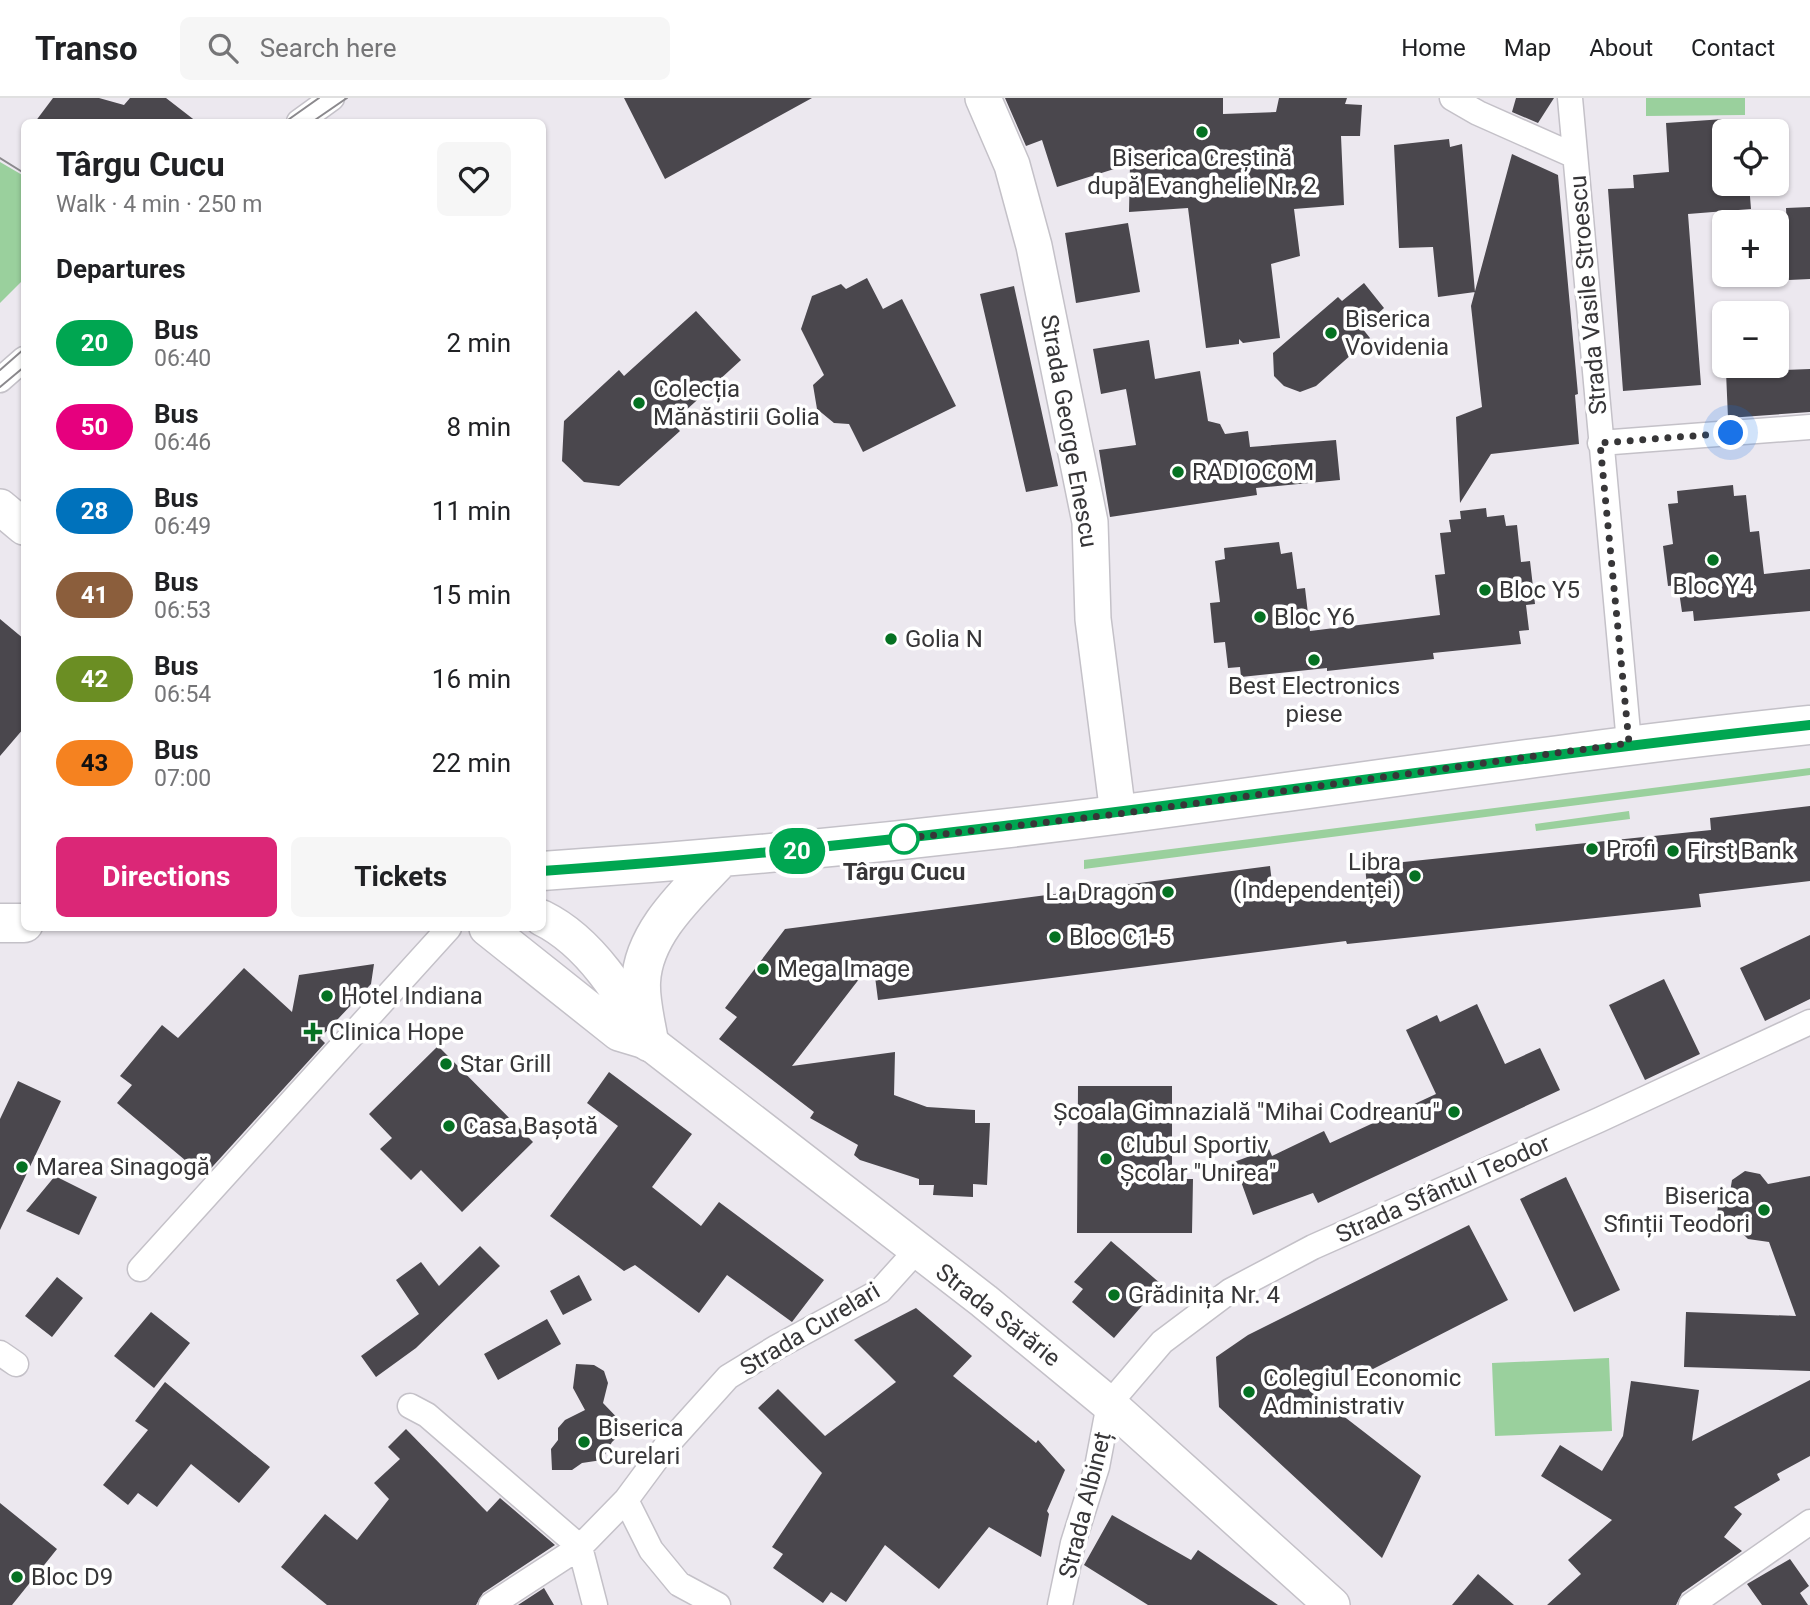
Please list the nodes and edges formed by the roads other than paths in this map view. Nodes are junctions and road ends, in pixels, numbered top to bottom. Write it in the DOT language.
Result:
graph roads {
  1 [pos="332,98"];
  2 [pos="983,98"];
  3 [pos="1452,98"];
  4 [pos="1570,98"];
  5 [pos="303,119"];
  6 [pos="1576,156"];
  7 [pos="21,362"];
  8 [pos="0,380"];
  9 [pos="1810,427"];
  10 [pos="1600,443"];
  11 [pos="0,507"];
  12 [pos="21,524"];
  13 [pos="1810,725"];
  14 [pos="1629,743"];
  15 [pos="1118,814"];
  16 [pos="719,860"];
  17 [pos="546,872"];
  18 [pos="546,920"];
  19 [pos="0,923"];
  20 [pos="21,923"];
  21 [pos="446,931"];
  22 [pos="491,931"];
  23 [pos="1810,1022"];
  24 [pos="649,1042"];
  25 [pos="916,1251"];
  26 [pos="140,1269"];
  27 [pos="1109,1404"];
  28 [pos="411,1406"];
  29 [pos="626,1500"];
  30 [pos="1810,1522"];
  31 [pos="580,1547"];
  32 [pos="491,1605"];
  33 [pos="595,1605"];
  34 [pos="718,1605"];
  35 [pos="1060,1605"];
  36 [pos="1332,1605"];
  37 [pos="1691,1605"];
  1 -- 5 [label="street"];
  2 -- 15 [label="street, Strada George Enescu"];
  3 -- 6 [label="street"];
  4 -- 6 [label="street, Strada Vasile Stroescu"];
  6 -- 10 [label="street, Strada Vasile Stroescu"];
  7 -- 8 [label="street"];
  9 -- 10 [label="street"];
  10 -- 14 [label="street, Strada Vasile Stroescu"];
  11 -- 12 [label="street"];
  13 -- 14 [label="main road"];
  14 -- 15 [label="main road"];
  15 -- 16 [label="main road"];
  16 -- 17 [label="main road"];
  16 -- 24 [label="main road"];
  18 -- 24 [label="street, Strada Sărărie"];
  19 -- 20 [label="main road"];
  21 -- 26 [label="street"];
  22 -- 24 [label="street, Strada Sărărie"];
  23 -- 27 [label="street, Strada Sfântul Teodor"];
  24 -- 25 [label="street, Strada Sărărie"];
  25 -- 27 [label="street, Strada Sărărie"];
  25 -- 29 [label="street, Strada Curelari"];
  27 -- 35 [label="street, Strada Albineț"];
  27 -- 36 [label="street, Strada Sărărie"];
  28 -- 31 [label="street"];
  29 -- 31 [label="street, Strada Curelari"];
  29 -- 34 [label="street"];
  30 -- 37 [label="street"];
  31 -- 32 [label="street, Strada Curelari"];
  31 -- 33 [label="street"];
}
